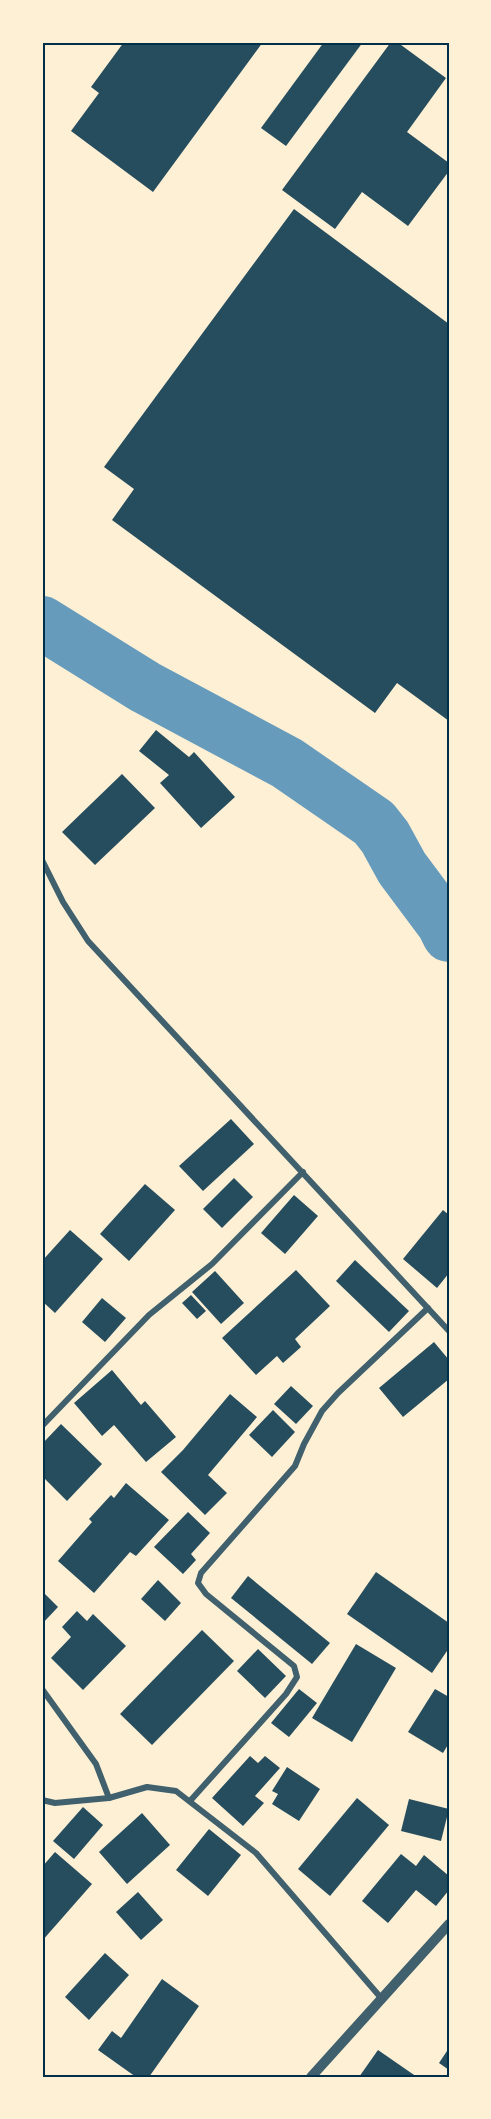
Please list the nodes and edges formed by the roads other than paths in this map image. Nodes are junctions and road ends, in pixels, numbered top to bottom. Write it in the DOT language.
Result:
graph roads {
  1 [pos="42,860"];
  2 [pos="303,1172"];
  3 [pos="428,1308"];
  4 [pos="449,1331"];
  5 [pos="42,1426"];
  6 [pos="42,1689"];
  7 [pos="109,1798"];
  8 [pos="42,1800"];
  9 [pos="190,1801"];
  10 [pos="449,1924"];
  11 [pos="382,1999"];
  12 [pos="311,2077"];
  1 -- 2 [label="street"];
  2 -- 3 [label="street"];
  2 -- 5 [label="street"];
  3 -- 4 [label="street"];
  3 -- 9 [label="street"];
  6 -- 7 [label="street"];
  7 -- 8 [label="street"];
  7 -- 9 [label="street"];
  9 -- 11 [label="street"];
  10 -- 11 [label="street"];
  11 -- 12 [label="street"];
}
